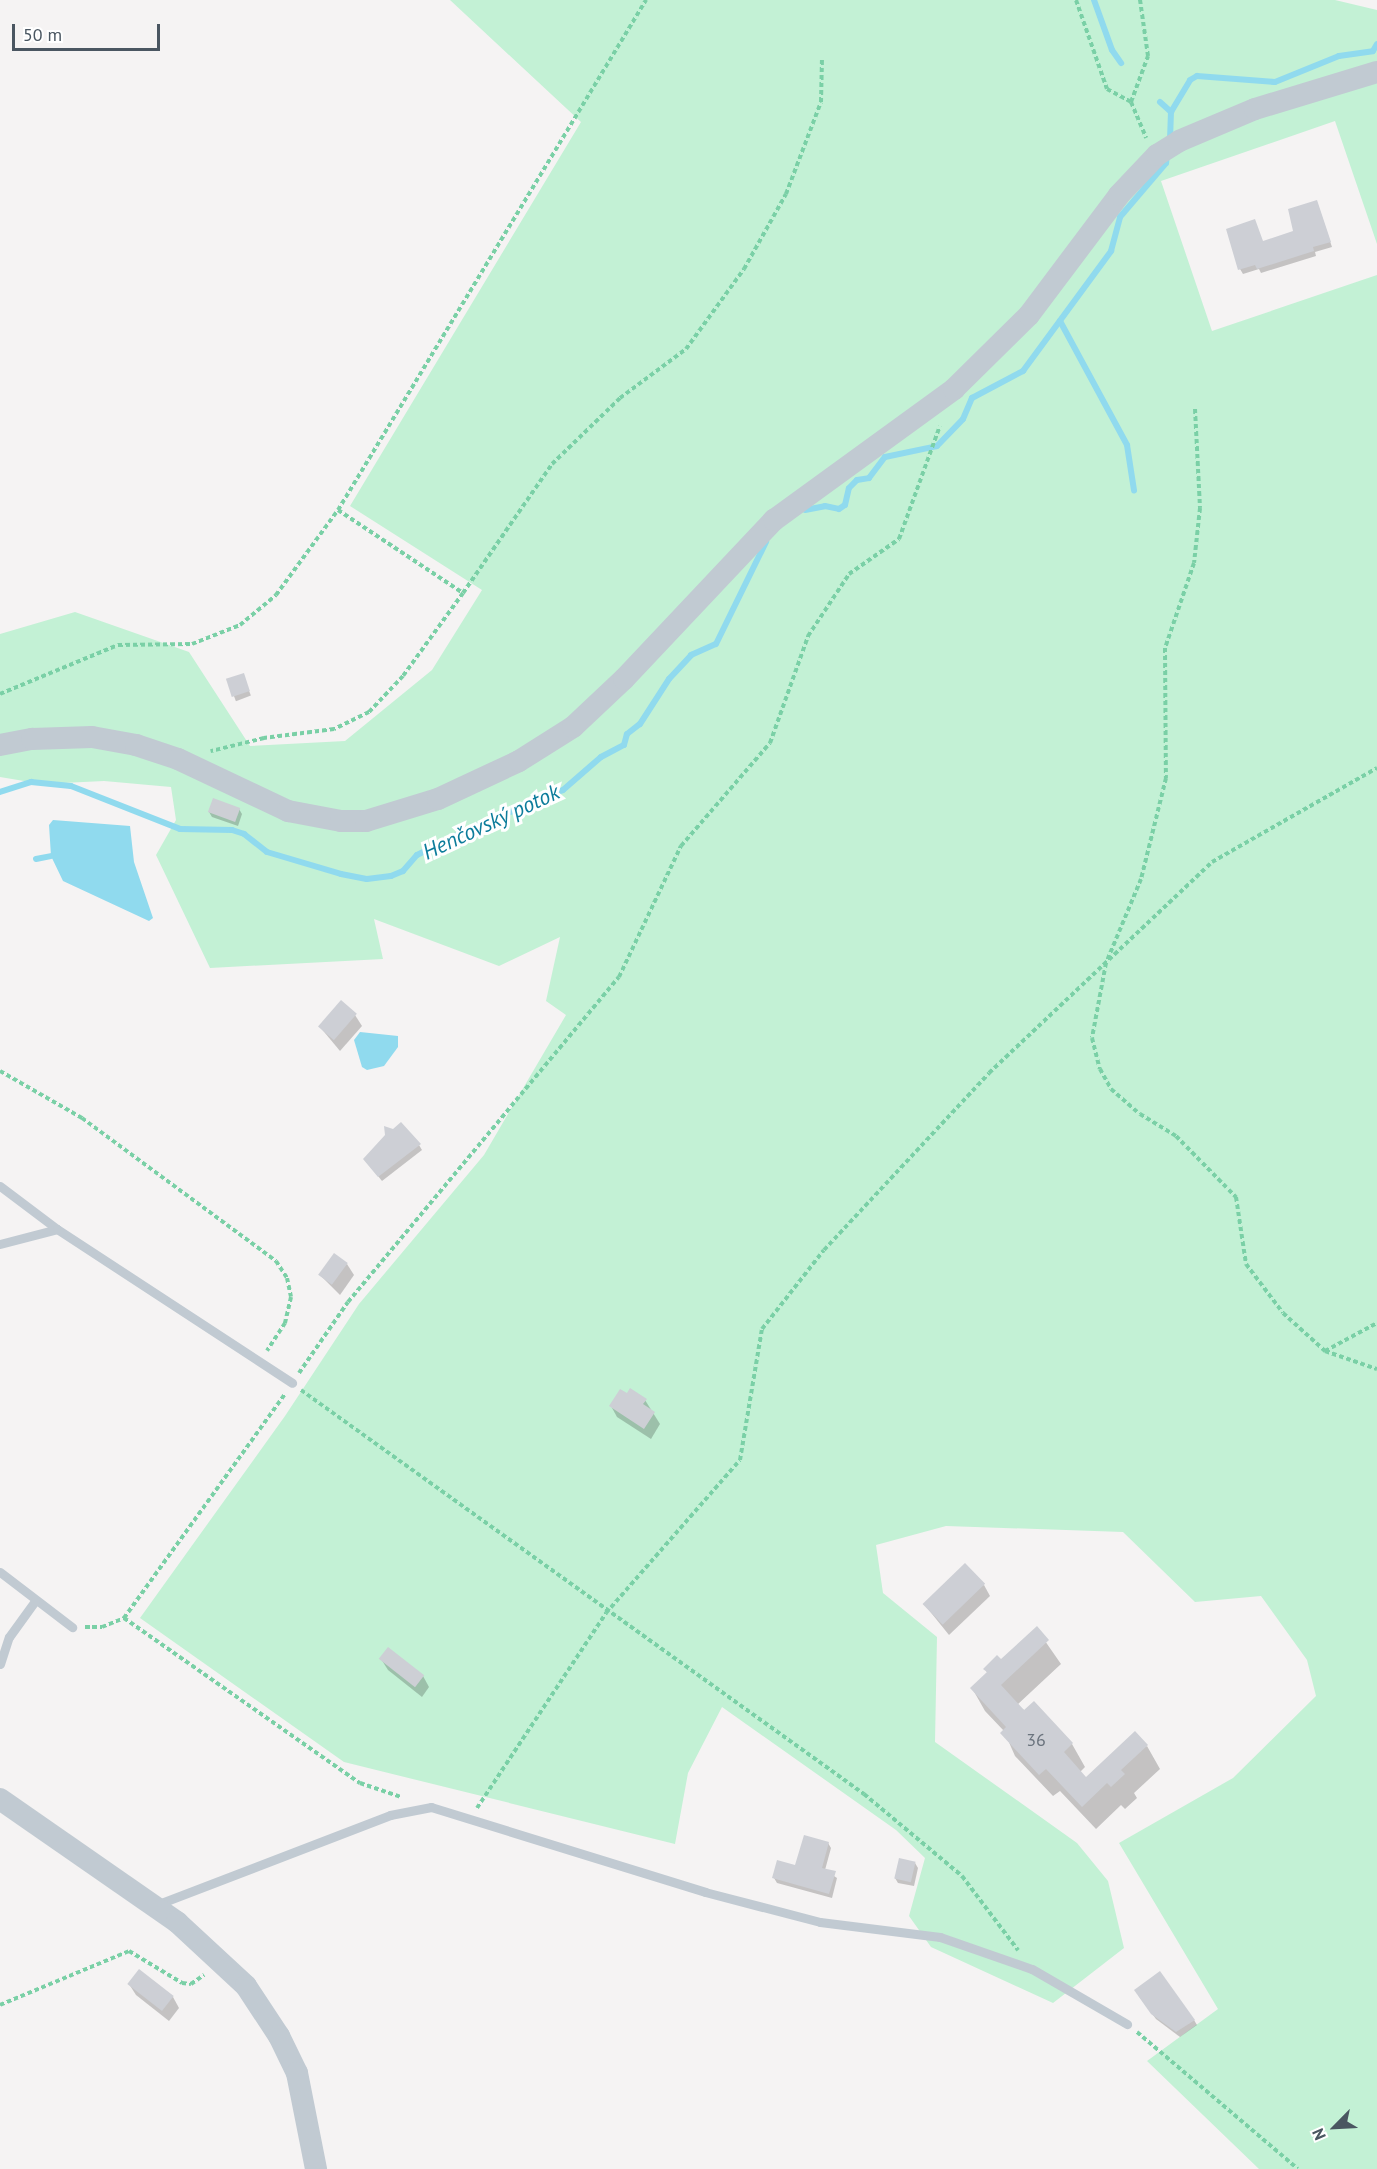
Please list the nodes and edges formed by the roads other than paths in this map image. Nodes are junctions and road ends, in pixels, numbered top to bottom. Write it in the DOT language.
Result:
graph roads {
  1 [pos="1377,72"];
  2 [pos="0,745"];
  3 [pos="0,1186"];
  4 [pos="57,1229"];
  5 [pos="0,1244"];
  6 [pos="292,1383"];
  7 [pos="0,1572"];
  8 [pos="35,1601"];
  9 [pos="72,1627"];
  10 [pos="0,1664"];
  11 [pos="0,1799"];
  12 [pos="153,1906"];
  13 [pos="1127,2024"];
  14 [pos="316,2169"];
  1 -- 2 [label="street"];
  3 -- 4 [label="lane"];
  4 -- 5 [label="lane"];
  4 -- 6 [label="lane"];
  7 -- 8 [label="lane"];
  8 -- 9 [label="lane"];
  8 -- 10 [label="lane"];
  11 -- 12 [label="street"];
  12 -- 13 [label="lane"];
  12 -- 14 [label="street"];
}
